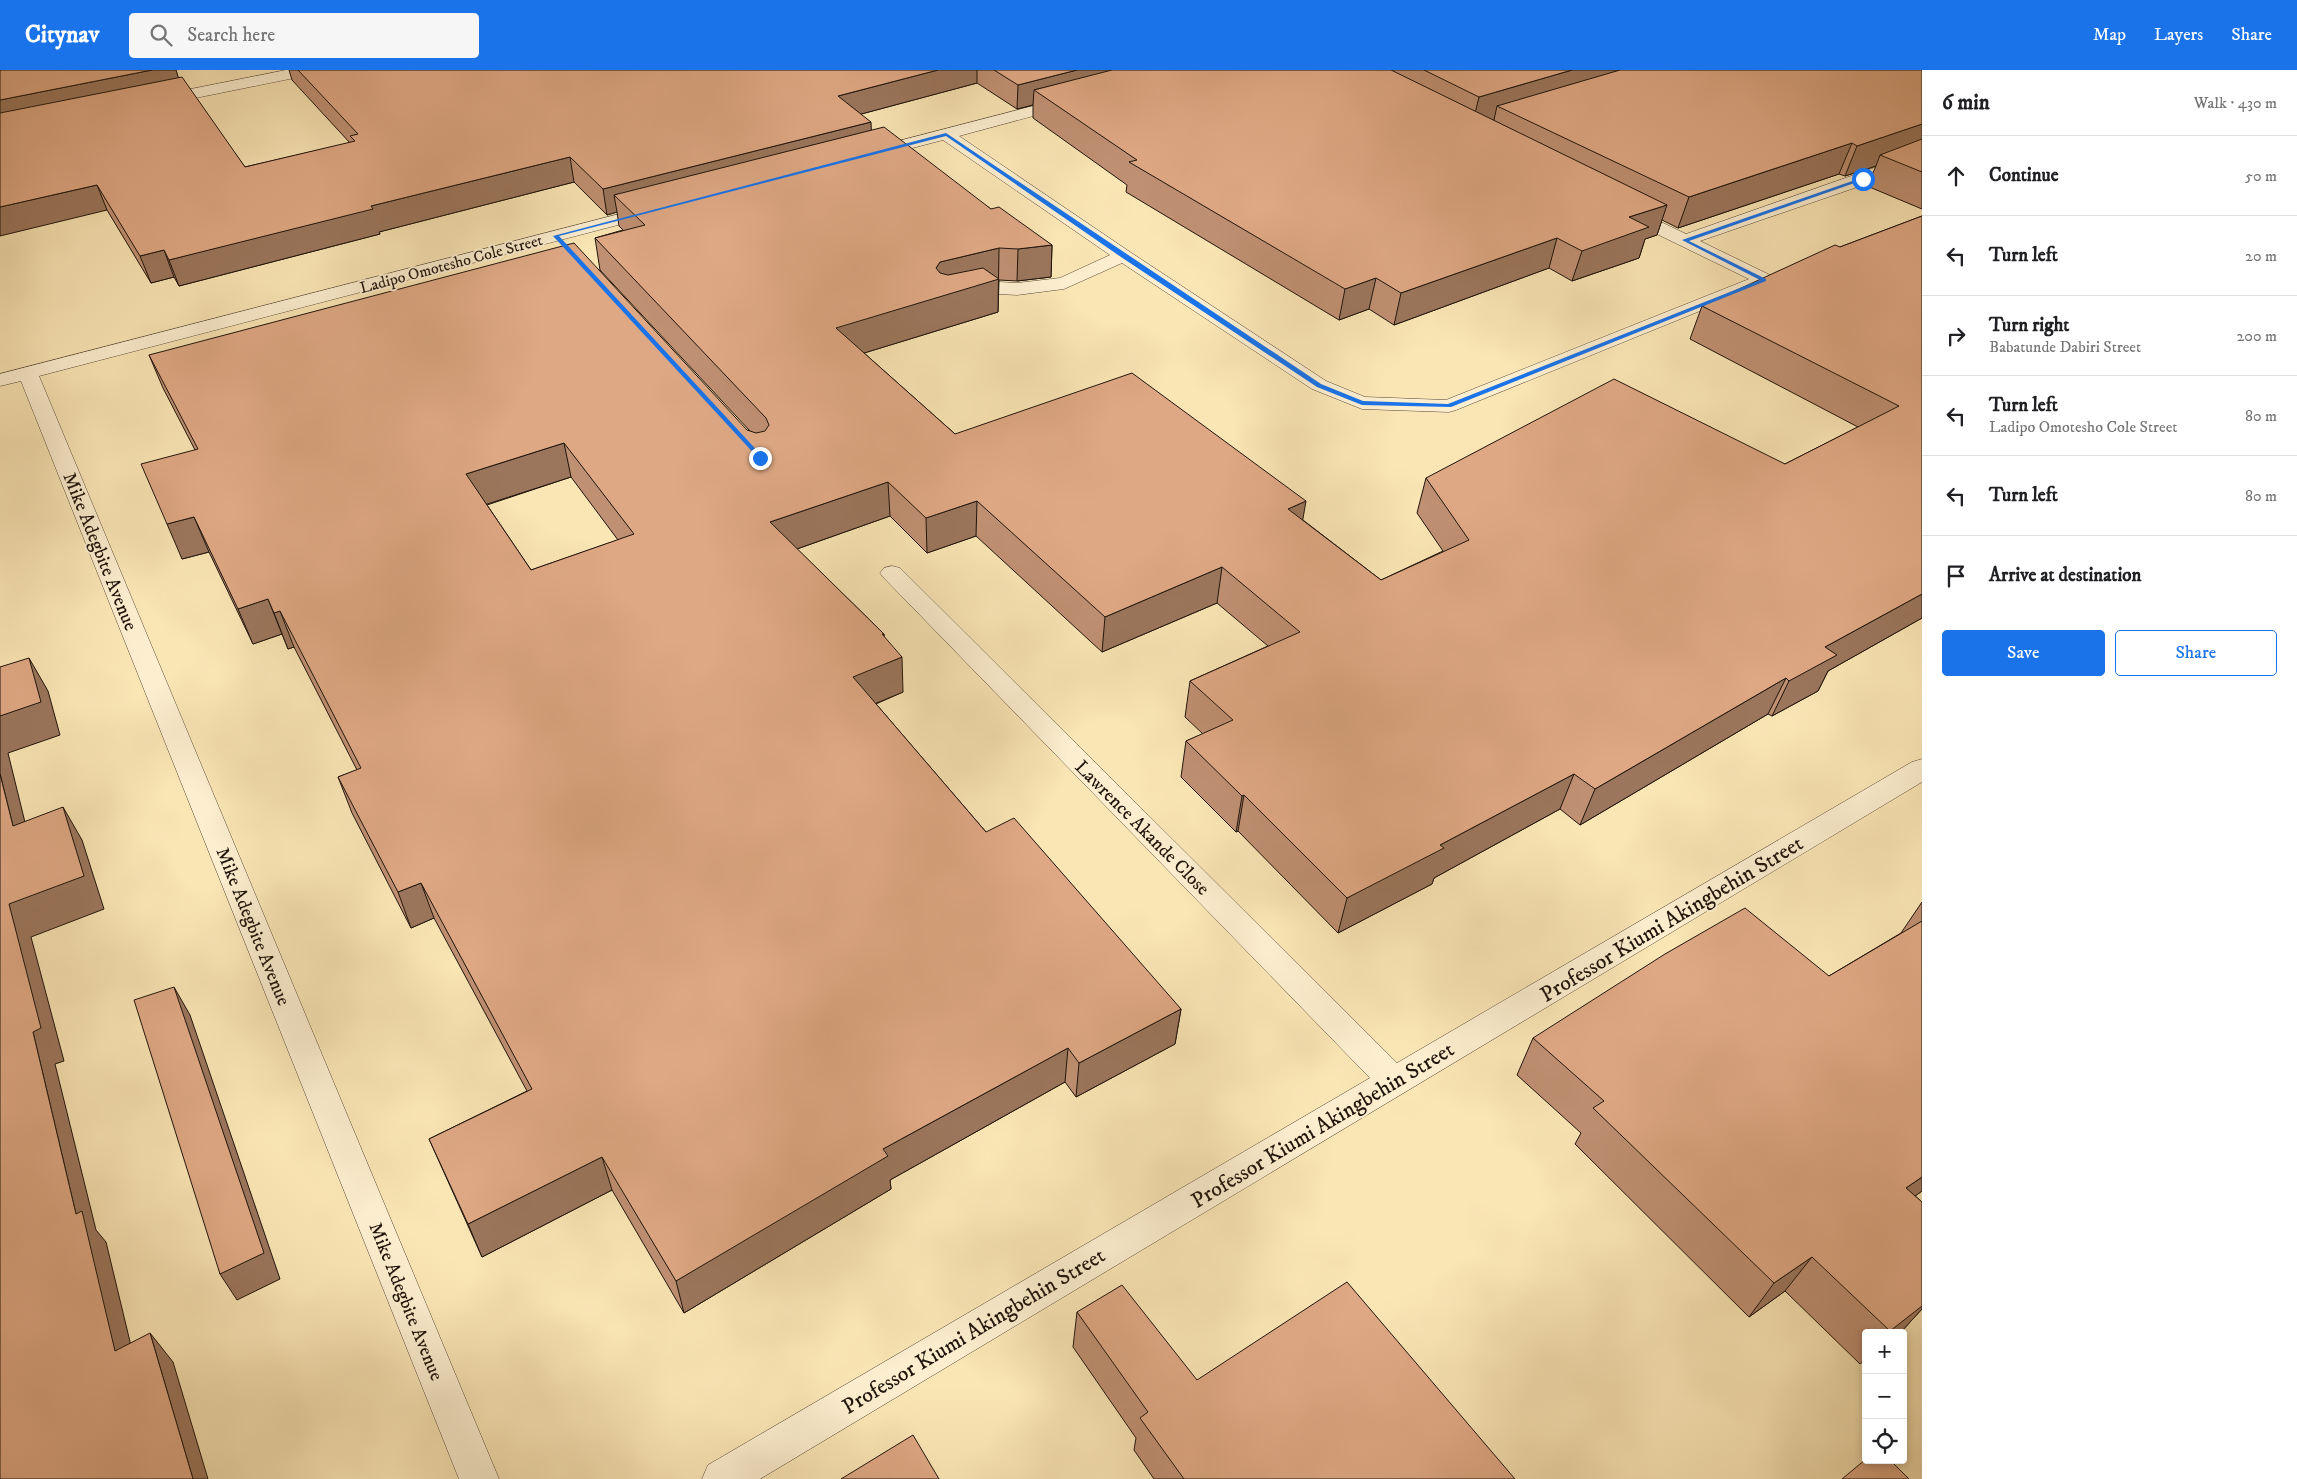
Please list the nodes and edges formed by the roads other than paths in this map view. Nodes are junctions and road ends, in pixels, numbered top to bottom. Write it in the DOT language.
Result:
graph roads {
  1 [pos="309,70"];
  2 [pos="1088,97"];
  3 [pos="145,103"];
  4 [pos="946,134"];
  5 [pos="1922,156"];
  6 [pos="851,159"];
  7 [pos="1613,205"];
  8 [pos="670,206"];
  9 [pos="1684,240"];
  10 [pos="1123,256"];
  11 [pos="1783,273"];
  12 [pos="1764,280"];
  13 [pos="948,300"];
  14 [pos="28,373"];
  15 [pos="0,380"];
  16 [pos="892,573"];
  17 [pos="1922,769"];
  18 [pos="1394,1082"];
  19 [pos="479,1479"];
  20 [pos="722,1479"];
  1 -- 3 [label="street"];
  2 -- 4 [label="street"];
  4 -- 6 [label="street"];
  4 -- 10 [label="street"];
  5 -- 9 [label="street"];
  7 -- 9 [label="street"];
  8 -- 14 [label="street, Ladipo Omotesho Cole Street"];
  9 -- 12 [label="street"];
  10 -- 12 [label="street"];
  10 -- 13 [label="street"];
  11 -- 12 [label="street"];
  14 -- 15 [label="street, Ladipo Omotesho Cole Street"];
  14 -- 19 [label="street, Mike Adegbite Avenue"];
  16 -- 18 [label="street, Lawrence Akande Close"];
  17 -- 18 [label="street, Professor Kiumi Akingbehin Street"];
  18 -- 20 [label="street, Professor Kiumi Akingbehin Street"];
}
